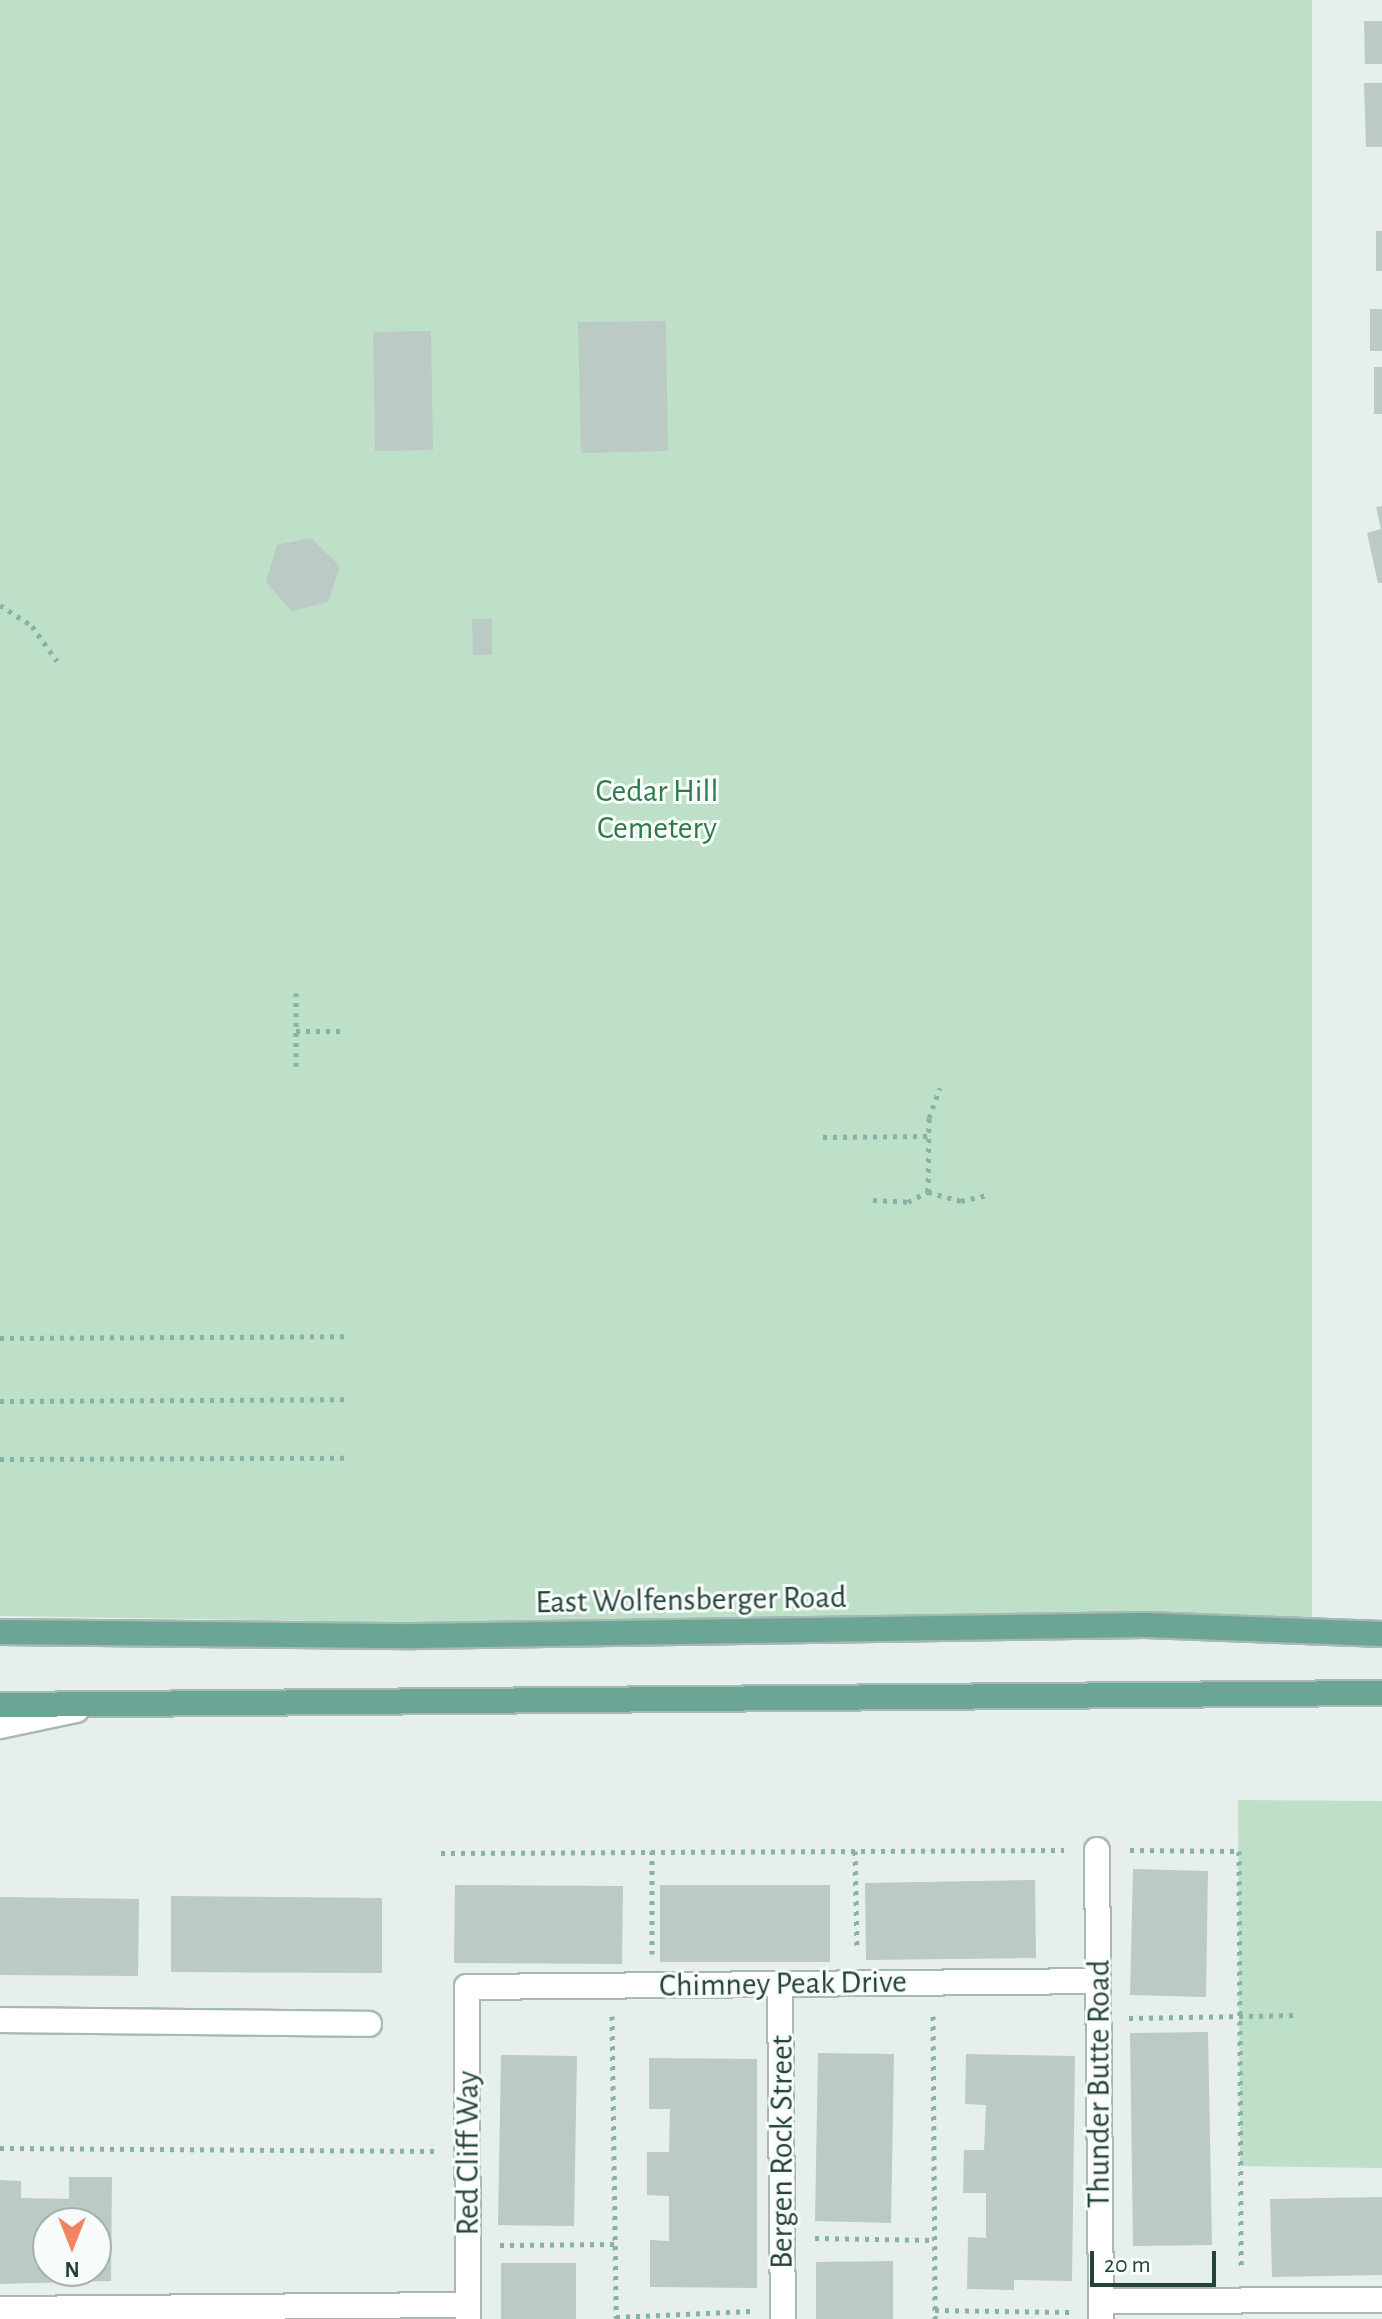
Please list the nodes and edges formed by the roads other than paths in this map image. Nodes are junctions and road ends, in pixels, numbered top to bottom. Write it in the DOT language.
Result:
graph roads {
  1 [pos="0,1632"];
  2 [pos="1382,1634"];
  3 [pos="1382,1693"];
  4 [pos="104,1704"];
  5 [pos="0,1705"];
  6 [pos="0,1726"];
  7 [pos="1097,1850"];
  8 [pos="1098,1981"];
  9 [pos="780,1984"];
  10 [pos="467,1987"];
  11 [pos="0,2020"];
  12 [pos="369,2024"];
  13 [pos="1382,2300"];
  14 [pos="0,2309"];
  15 [pos="1101,2311"];
  16 [pos="468,2312"];
  17 [pos="783,2314"];
  1 -- 2 [label="main road, East Wolfensberger Road"];
  3 -- 4 [label="main road"];
  4 -- 5 [label="main road"];
  4 -- 6 [label="street"];
  7 -- 8 [label="street, Thunder Butte Road"];
  8 -- 9 [label="street, Chimney Peak Drive"];
  8 -- 15 [label="street, Thunder Butte Road"];
  9 -- 10 [label="street, Chimney Peak Drive"];
  9 -- 17 [label="street, Bergen Rock Street"];
  10 -- 16 [label="street, Red Cliff Way"];
  11 -- 12 [label="street"];
  13 -- 15 [label="street"];
  14 -- 16 [label="street"];
}
